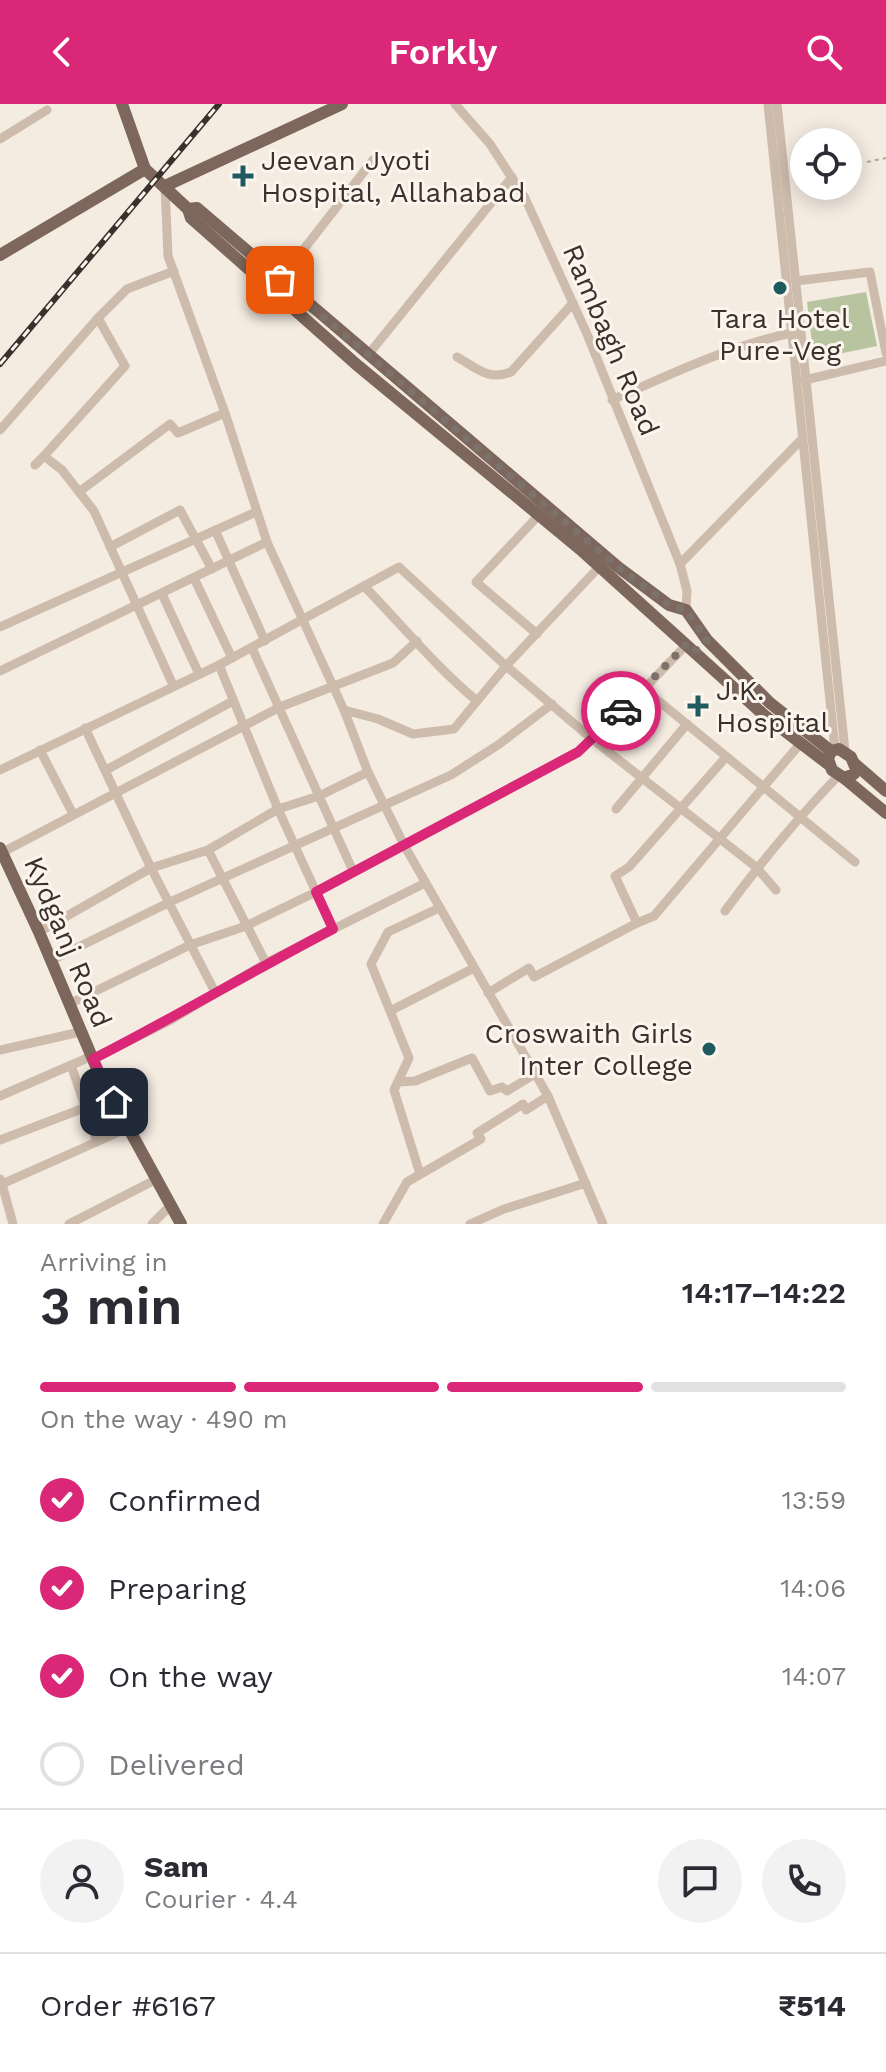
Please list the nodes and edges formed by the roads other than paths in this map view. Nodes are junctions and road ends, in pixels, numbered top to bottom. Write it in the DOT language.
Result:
graph roads {
  1 [pos="122,104"];
  2 [pos="342,104"];
  3 [pos="455,104"];
  4 [pos="768,104"];
  5 [pos="777,104"];
  6 [pos="47,110"];
  7 [pos="0,139"];
  8 [pos="373,160"];
  9 [pos="145,169"];
  10 [pos="512,177"];
  11 [pos="165,186"];
  12 [pos="188,209"];
  13 [pos="0,255"];
  14 [pos="174,271"];
  15 [pos="280,280"];
  16 [pos="796,281"];
  17 [pos="573,303"];
  18 [pos="98,318"];
  19 [pos="796,332"];
  20 [pos="886,353"];
  21 [pos="368,355"];
  22 [pos="457,357"];
  23 [pos="886,361"];
  24 [pos="805,380"];
  25 [pos="612,400"];
  26 [pos="225,413"];
  27 [pos="0,430"];
  28 [pos="803,438"];
  29 [pos="44,456"];
  30 [pos="35,465"];
  31 [pos="79,492"];
  32 [pos="256,512"];
  33 [pos="539,515"];
  34 [pos="215,530"];
  35 [pos="196,538"];
  36 [pos="267,542"];
  37 [pos="110,547"];
  38 [pos="228,561"];
  39 [pos="680,564"];
  40 [pos="600,566"];
  41 [pos="212,569"];
  42 [pos="122,573"];
  43 [pos="194,578"];
  44 [pos="364,586"];
  45 [pos="162,594"];
  46 [pos="669,605"];
  47 [pos="139,606"];
  48 [pos="686,610"];
  49 [pos="660,620"];
  50 [pos="305,621"];
  51 [pos="0,627"];
  52 [pos="537,634"];
  53 [pos="707,640"];
  54 [pos="265,641"];
  55 [pos="417,641"];
  56 [pos="252,648"];
  57 [pos="691,648"];
  58 [pos="232,658"];
  59 [pos="219,665"];
  60 [pos="506,666"];
  61 [pos="0,671"];
  62 [pos="199,674"];
  63 [pos="173,685"];
  64 [pos="333,685"];
  65 [pos="644,689"];
  66 [pos="233,701"];
  67 [pos="477,701"];
  68 [pos="552,704"];
  69 [pos="280,707"];
  70 [pos="344,710"];
  71 [pos="687,724"];
  72 [pos="245,726"];
  73 [pos="85,728"];
  74 [pos="592,739"];
  75 [pos="800,744"];
  76 [pos="40,750"];
  77 [pos="835,754"];
  78 [pos="726,757"];
  79 [pos="855,764"];
  80 [pos="0,770"];
  81 [pos="106,770"];
  82 [pos="368,772"];
  83 [pos="641,777"];
  84 [pos="841,777"];
  85 [pos="764,787"];
  86 [pos="886,791"];
  87 [pos="117,792"];
  88 [pos="319,796"];
  89 [pos="384,804"];
  90 [pos="278,809"];
  91 [pos="616,809"];
  92 [pos="682,809"];
  93 [pos="886,813"];
  94 [pos="73,814"];
  95 [pos="799,816"];
  96 [pos="333,828"];
  97 [pos="720,839"];
  98 [pos="404,845"];
  99 [pos="295,846"];
  100 [pos="1,850"];
  101 [pos="208,850"];
  102 [pos="855,862"];
  103 [pos="756,867"];
  104 [pos="151,868"];
  105 [pos="353,871"];
  106 [pos="223,880"];
  107 [pos="425,883"];
  108 [pos="776,890"];
  109 [pos="316,892"];
  110 [pos="170,902"];
  111 [pos="439,908"];
  112 [pos="725,911"];
  113 [pos="637,923"];
  114 [pos="246,926"];
  115 [pos="333,929"];
  116 [pos="39,932"];
  117 [pos="190,945"];
  118 [pos="50,961"];
  119 [pos="266,963"];
  120 [pos="474,968"];
  121 [pos="215,992"];
  122 [pos="488,993"];
  123 [pos="69,1004"];
  124 [pos="392,1010"];
  125 [pos="80,1032"];
  126 [pos="0,1050"];
  127 [pos="92,1058"];
  128 [pos="71,1065"];
  129 [pos="535,1074"];
  130 [pos="398,1082"];
  131 [pos="0,1096"];
  132 [pos="548,1096"];
  133 [pos="84,1108"];
  134 [pos="128,1128"];
  135 [pos="0,1140"];
  136 [pos="97,1142"];
  137 [pos="420,1174"];
  138 [pos="155,1180"];
  139 [pos="1,1181"];
  140 [pos="586,1183"];
  141 [pos="170,1206"];
  142 [pos="13,1224"];
  143 [pos="69,1224"];
  144 [pos="152,1224"];
  145 [pos="181,1224"];
  146 [pos="383,1224"];
  147 [pos="470,1224"];
  148 [pos="603,1224"];
  1 -- 9 [label="main road"];
  2 -- 11 [label="main road"];
  3 -- 10 [label="street, Rambagh Road"];
  4 -- 19 [label="street"];
  5 -- 16 [label="street"];
  6 -- 7 [label="street"];
  8 -- 15 [label="street"];
  9 -- 11 [label="main road"];
  9 -- 13 [label="main road"];
  10 -- 17 [label="street, Rambagh Road"];
  10 -- 21 [label="street"];
  11 -- 12 [label="main road"];
  11 -- 14 [label="street"];
  12 -- 15 [label="main road"];
  12 -- 33 [label="main road"];
  14 -- 18 [label="street"];
  14 -- 26 [label="street"];
  15 -- 21 [label="main road"];
  16 -- 19 [label="street"];
  16 -- 20 [label="street"];
  17 -- 22 [label="street"];
  17 -- 25 [label="street, Rambagh Road"];
  18 -- 27 [label="street"];
  18 -- 29 [label="street"];
  19 -- 24 [label="street"];
  19 -- 25 [label="street"];
  19 -- 28 [label="street"];
  21 -- 46 [label="main road"];
  23 -- 24 [label="street"];
  24 -- 77 [label="street"];
  25 -- 39 [label="street, Rambagh Road"];
  26 -- 31 [label="street"];
  26 -- 32 [label="street"];
  28 -- 39 [label="street"];
  28 -- 77 [label="street"];
  29 -- 30 [label="street"];
  29 -- 31 [label="street"];
  31 -- 37 [label="street"];
  32 -- 34 [label="street"];
  32 -- 36 [label="street"];
  33 -- 40 [label="main road"];
  33 -- 52 [label="street"];
  34 -- 35 [label="street"];
  34 -- 38 [label="street"];
  35 -- 37 [label="street"];
  35 -- 41 [label="street"];
  35 -- 42 [label="street"];
  36 -- 38 [label="street"];
  36 -- 50 [label="street"];
  37 -- 42 [label="street"];
  38 -- 41 [label="street"];
  38 -- 54 [label="street"];
  39 -- 48 [label="street, Rambagh Road"];
  40 -- 49 [label="main road"];
  40 -- 52 [label="street"];
  41 -- 43 [label="street"];
  42 -- 47 [label="street"];
  42 -- 51 [label="street"];
  43 -- 45 [label="street"];
  43 -- 58 [label="street"];
  44 -- 50 [label="street"];
  44 -- 55 [label="street"];
  44 -- 60 [label="street"];
  45 -- 47 [label="street"];
  45 -- 62 [label="street"];
  46 -- 48 [label="main road"];
  46 -- 49 [label="main road"];
  47 -- 61 [label="street"];
  47 -- 63 [label="street"];
  48 -- 53 [label="main road"];
  49 -- 57 [label="main road"];
  50 -- 54 [label="street"];
  50 -- 64 [label="street"];
  52 -- 60 [label="street"];
  53 -- 57 [label="main road"];
  53 -- 77 [label="main road"];
  54 -- 56 [label="street"];
  55 -- 64 [label="street"];
  55 -- 67 [label="street"];
  56 -- 58 [label="street"];
  56 -- 69 [label="street"];
  57 -- 65 [label="street"];
  57 -- 75 [label="main road"];
  58 -- 59 [label="street"];
  59 -- 62 [label="street"];
  59 -- 66 [label="street"];
  60 -- 67 [label="street"];
  60 -- 68 [label="street"];
  62 -- 63 [label="street"];
  63 -- 73 [label="street"];
  64 -- 69 [label="street"];
  64 -- 70 [label="street"];
  65 -- 71 [label="street"];
  65 -- 74 [label="street"];
  66 -- 72 [label="street"];
  66 -- 81 [label="street"];
  67 -- 70 [label="street"];
  68 -- 74 [label="street"];
  68 -- 89 [label="street"];
  69 -- 72 [label="street"];
  69 -- 88 [label="street"];
  70 -- 82 [label="street"];
  71 -- 78 [label="street"];
  71 -- 83 [label="street"];
  72 -- 87 [label="street"];
  72 -- 90 [label="street"];
  73 -- 76 [label="street"];
  73 -- 81 [label="street"];
  74 -- 83 [label="street"];
  74 -- 98 [label="street"];
  75 -- 77 [label="main road"];
  75 -- 85 [label="street"];
  76 -- 80 [label="street"];
  76 -- 94 [label="street"];
  77 -- 79 [label="main road"];
  77 -- 84 [label="main road"];
  78 -- 85 [label="street"];
  78 -- 92 [label="street"];
  79 -- 84 [label="main road"];
  79 -- 86 [label="main road"];
  81 -- 87 [label="street"];
  82 -- 88 [label="street"];
  82 -- 89 [label="street"];
  83 -- 91 [label="street"];
  83 -- 92 [label="street"];
  84 -- 93 [label="main road"];
  84 -- 95 [label="street"];
  85 -- 95 [label="street"];
  85 -- 97 [label="street"];
  87 -- 94 [label="street"];
  87 -- 104 [label="street"];
  88 -- 90 [label="street"];
  88 -- 96 [label="street"];
  89 -- 96 [label="street"];
  89 -- 98 [label="street"];
  90 -- 99 [label="street"];
  90 -- 101 [label="street"];
  92 -- 97 [label="street"];
  92 -- 113 [label="street"];
  94 -- 100 [label="street"];
  95 -- 102 [label="street"];
  95 -- 103 [label="street"];
  96 -- 99 [label="street"];
  96 -- 105 [label="street"];
  97 -- 103 [label="street"];
  97 -- 113 [label="street"];
  98 -- 105 [label="street"];
  98 -- 107 [label="street"];
  99 -- 106 [label="street"];
  99 -- 109 [label="street"];
  100 -- 116 [label="main road, Kydganj Road"];
  101 -- 104 [label="street"];
  101 -- 106 [label="street"];
  103 -- 108 [label="street"];
  103 -- 112 [label="street"];
  104 -- 110 [label="street"];
  104 -- 116 [label="street"];
  105 -- 109 [label="street"];
  106 -- 110 [label="street"];
  106 -- 114 [label="street"];
  107 -- 111 [label="street"];
  107 -- 115 [label="street"];
  109 -- 114 [label="street"];
  109 -- 115 [label="street"];
  110 -- 117 [label="street"];
  110 -- 118 [label="street"];
  111 -- 120 [label="street"];
  111 -- 124 [label="street"];
  113 -- 122 [label="street"];
  114 -- 117 [label="street"];
  114 -- 119 [label="street"];
  115 -- 119 [label="street"];
  116 -- 118 [label="main road, Kydganj Road"];
  117 -- 121 [label="street"];
  117 -- 123 [label="street"];
  118 -- 123 [label="main road, Kydganj Road"];
  119 -- 121 [label="street"];
  120 -- 122 [label="street"];
  120 -- 124 [label="street"];
  121 -- 127 [label="street"];
  122 -- 129 [label="street"];
  123 -- 125 [label="main road, Kydganj Road"];
  124 -- 130 [label="street"];
  125 -- 126 [label="street"];
  125 -- 127 [label="main road, Kydganj Road"];
  127 -- 128 [label="street"];
  127 -- 134 [label="main road, Kydganj Road"];
  128 -- 131 [label="street"];
  128 -- 133 [label="street"];
  129 -- 130 [label="street"];
  129 -- 132 [label="street"];
  130 -- 137 [label="street"];
  132 -- 137 [label="street"];
  132 -- 140 [label="street"];
  133 -- 135 [label="street"];
  133 -- 136 [label="street"];
  134 -- 136 [label="street"];
  134 -- 138 [label="main road, Kydganj Road"];
  136 -- 139 [label="street"];
  137 -- 146 [label="street"];
  138 -- 141 [label="main road, Kydganj Road"];
  138 -- 143 [label="street"];
  139 -- 142 [label="street"];
  140 -- 147 [label="street"];
  140 -- 148 [label="street"];
  141 -- 144 [label="street"];
  141 -- 145 [label="main road, Kydganj Road"];
}
